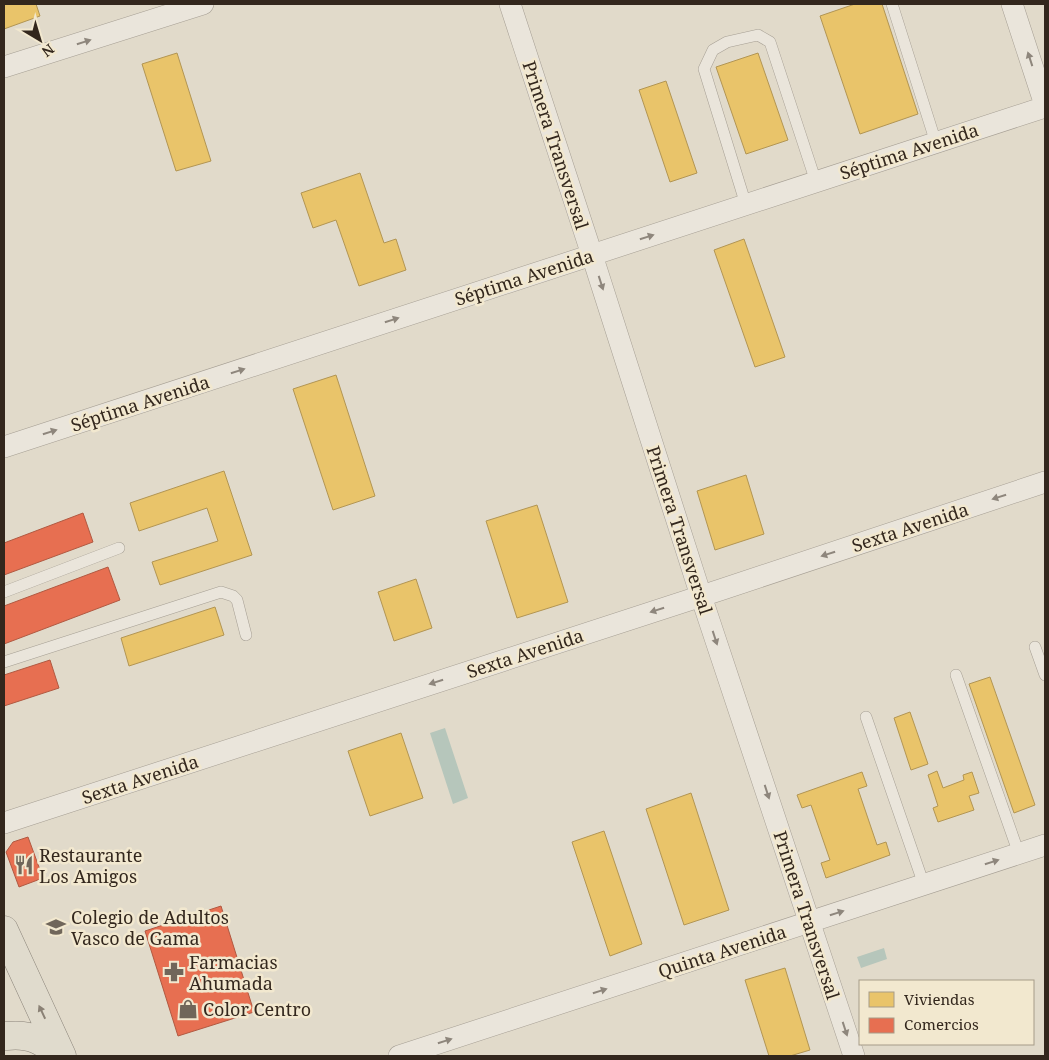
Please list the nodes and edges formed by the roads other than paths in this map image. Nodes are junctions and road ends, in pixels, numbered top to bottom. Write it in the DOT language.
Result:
graph roads {
  1 [pos="203,4"];
  2 [pos="510,4"];
  3 [pos="892,4"];
  4 [pos="1012,4"];
  5 [pos="4,67"];
  6 [pos="1045,106"];
  7 [pos="936,143"];
  8 [pos="816,182"];
  9 [pos="746,205"];
  10 [pos="592,255"];
  11 [pos="4,447"];
  12 [pos="1045,482"];
  13 [pos="119,548"];
  14 [pos="4,592"];
  15 [pos="701,596"];
  16 [pos="246,635"];
  17 [pos="1036,647"];
  18 [pos="4,662"];
  19 [pos="956,675"];
  20 [pos="1045,675"];
  21 [pos="866,717"];
  22 [pos="4,823"];
  23 [pos="1045,845"];
  24 [pos="1019,854"];
  25 [pos="924,885"];
  26 [pos="810,922"];
  27 [pos="4,930"];
  28 [pos="9,1041"];
  29 [pos="62,1056"];
  30 [pos="399,1056"];
  31 [pos="854,1056"];
  5 -- 1 [label="street, one-way"];
  2 -- 10 [label="street, Primera Transversal"];
  3 -- 7 [label="lane"];
  6 -- 4 [label="street, one-way"];
  6 -- 7 [label="street, Séptima Avenida"];
  7 -- 8 [label="street, Séptima Avenida"];
  8 -- 9 [label="street, Séptima Avenida"];
  8 -- 9 [label="lane"];
  10 -- 9 [label="street, Séptima Avenida, one-way"];
  11 -- 10 [label="street, Séptima Avenida, one-way"];
  10 -- 15 [label="street, Primera Transversal, one-way"];
  12 -- 15 [label="street, Sexta Avenida, one-way"];
  13 -- 14 [label="lane"];
  15 -- 22 [label="street, Sexta Avenida, one-way"];
  15 -- 26 [label="street, Primera Transversal, one-way"];
  16 -- 18 [label="lane"];
  17 -- 20 [label="lane"];
  19 -- 24 [label="lane"];
  21 -- 25 [label="lane"];
  23 -- 24 [label="street, Quinta Avenida"];
  25 -- 24 [label="street, Quinta Avenida, one-way"];
  26 -- 25 [label="street, Quinta Avenida, one-way"];
  30 -- 26 [label="street, Quinta Avenida, one-way"];
  26 -- 31 [label="street, Primera Transversal, one-way"];
  29 -- 27 [label="main road, one-way"];
  28 -- 29 [label="main road"];
}
